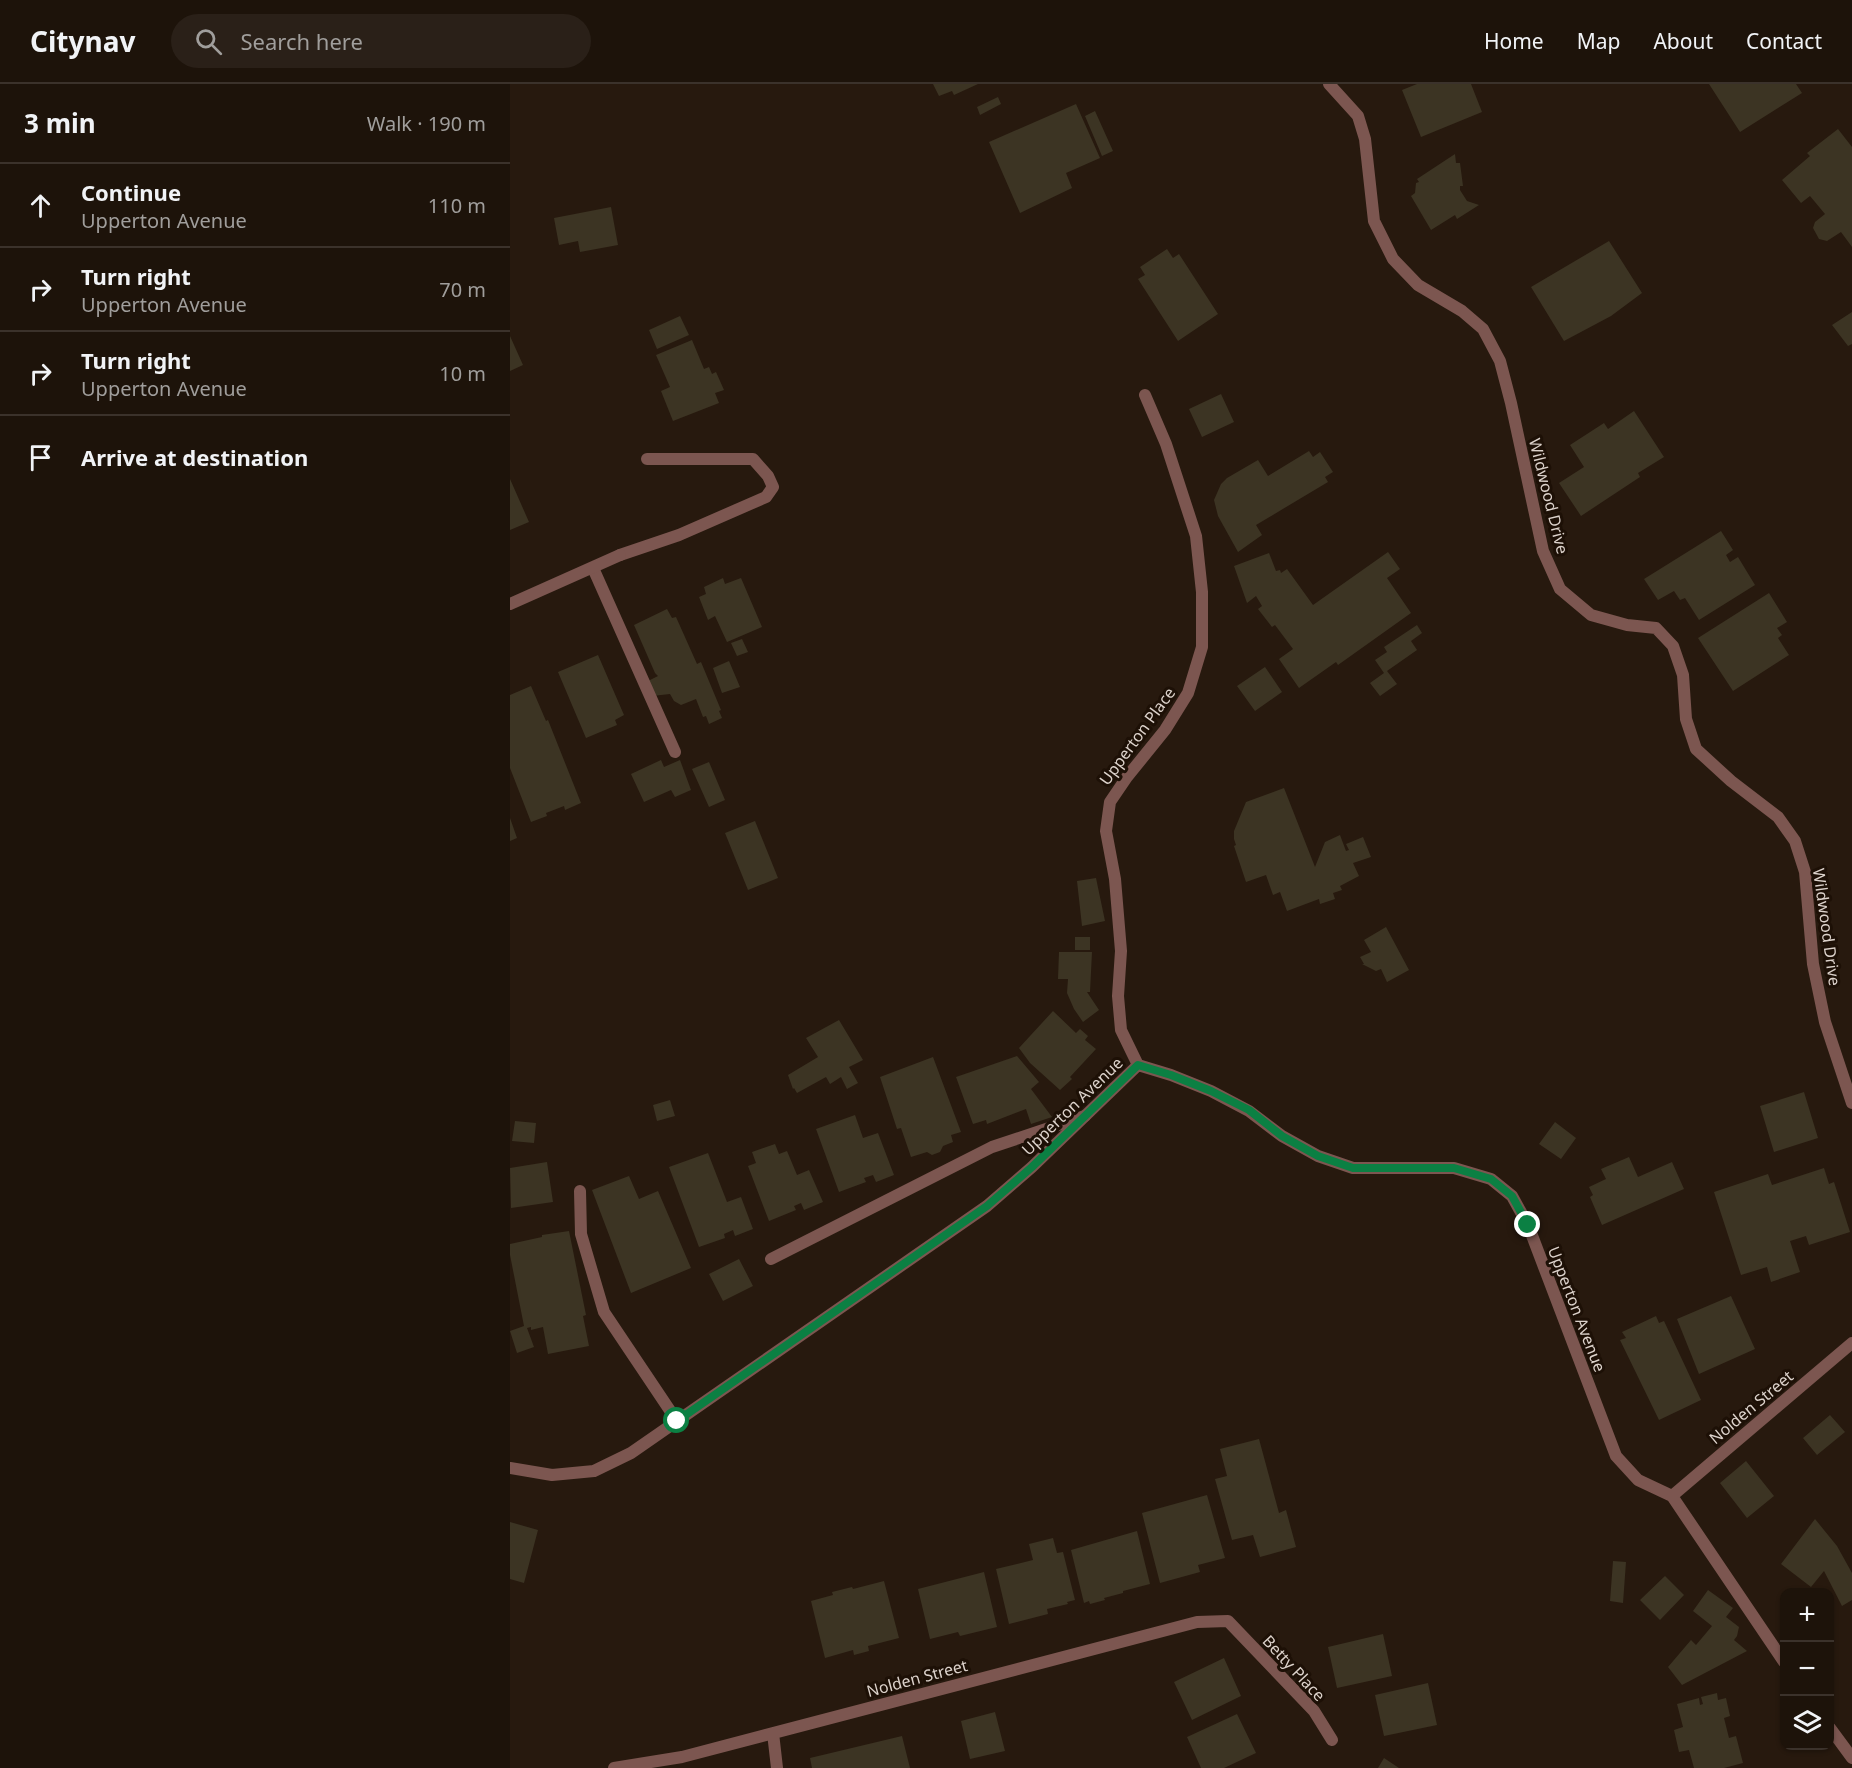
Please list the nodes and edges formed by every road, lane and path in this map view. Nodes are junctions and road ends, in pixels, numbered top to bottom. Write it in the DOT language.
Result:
graph roads {
  1 [pos="1329,84"];
  2 [pos="1145,395"];
  3 [pos="646,459"];
  4 [pos="593,568"];
  5 [pos="510,604"];
  6 [pos="675,752"];
  7 [pos="1138,1065"];
  8 [pos="1852,1103"];
  9 [pos="1085,1116"];
  10 [pos="579,1191"];
  11 [pos="771,1259"];
  12 [pos="1852,1343"];
  13 [pos="677,1421"];
  14 [pos="510,1468"];
  15 [pos="1672,1496"];
  16 [pos="1228,1621"];
  17 [pos="1780,1655"];
  18 [pos="773,1733"];
  19 [pos="1834,1733"];
  20 [pos="1332,1740"];
  21 [pos="1852,1758"];
  22 [pos="614,1768"];
  23 [pos="777,1768"];
  1 -- 8 [label="street, Wildwood Drive"];
  2 -- 7 [label="street, Upperton Place"];
  3 -- 4 [label="street"];
  4 -- 5 [label="street"];
  4 -- 6 [label="street"];
  7 -- 9 [label="street, Upperton Avenue"];
  7 -- 15 [label="street, Upperton Avenue"];
  9 -- 11 [label="street"];
  9 -- 13 [label="street, Upperton Avenue"];
  10 -- 13 [label="street"];
  12 -- 15 [label="street, Nolden Street"];
  13 -- 14 [label="street, Upperton Avenue"];
  15 -- 17 [label="street"];
  16 -- 18 [label="street, Nolden Street"];
  16 -- 20 [label="street, Betty Place"];
  18 -- 22 [label="street, Nolden Street"];
  18 -- 23 [label="street"];
  19 -- 21 [label="street"];
}
